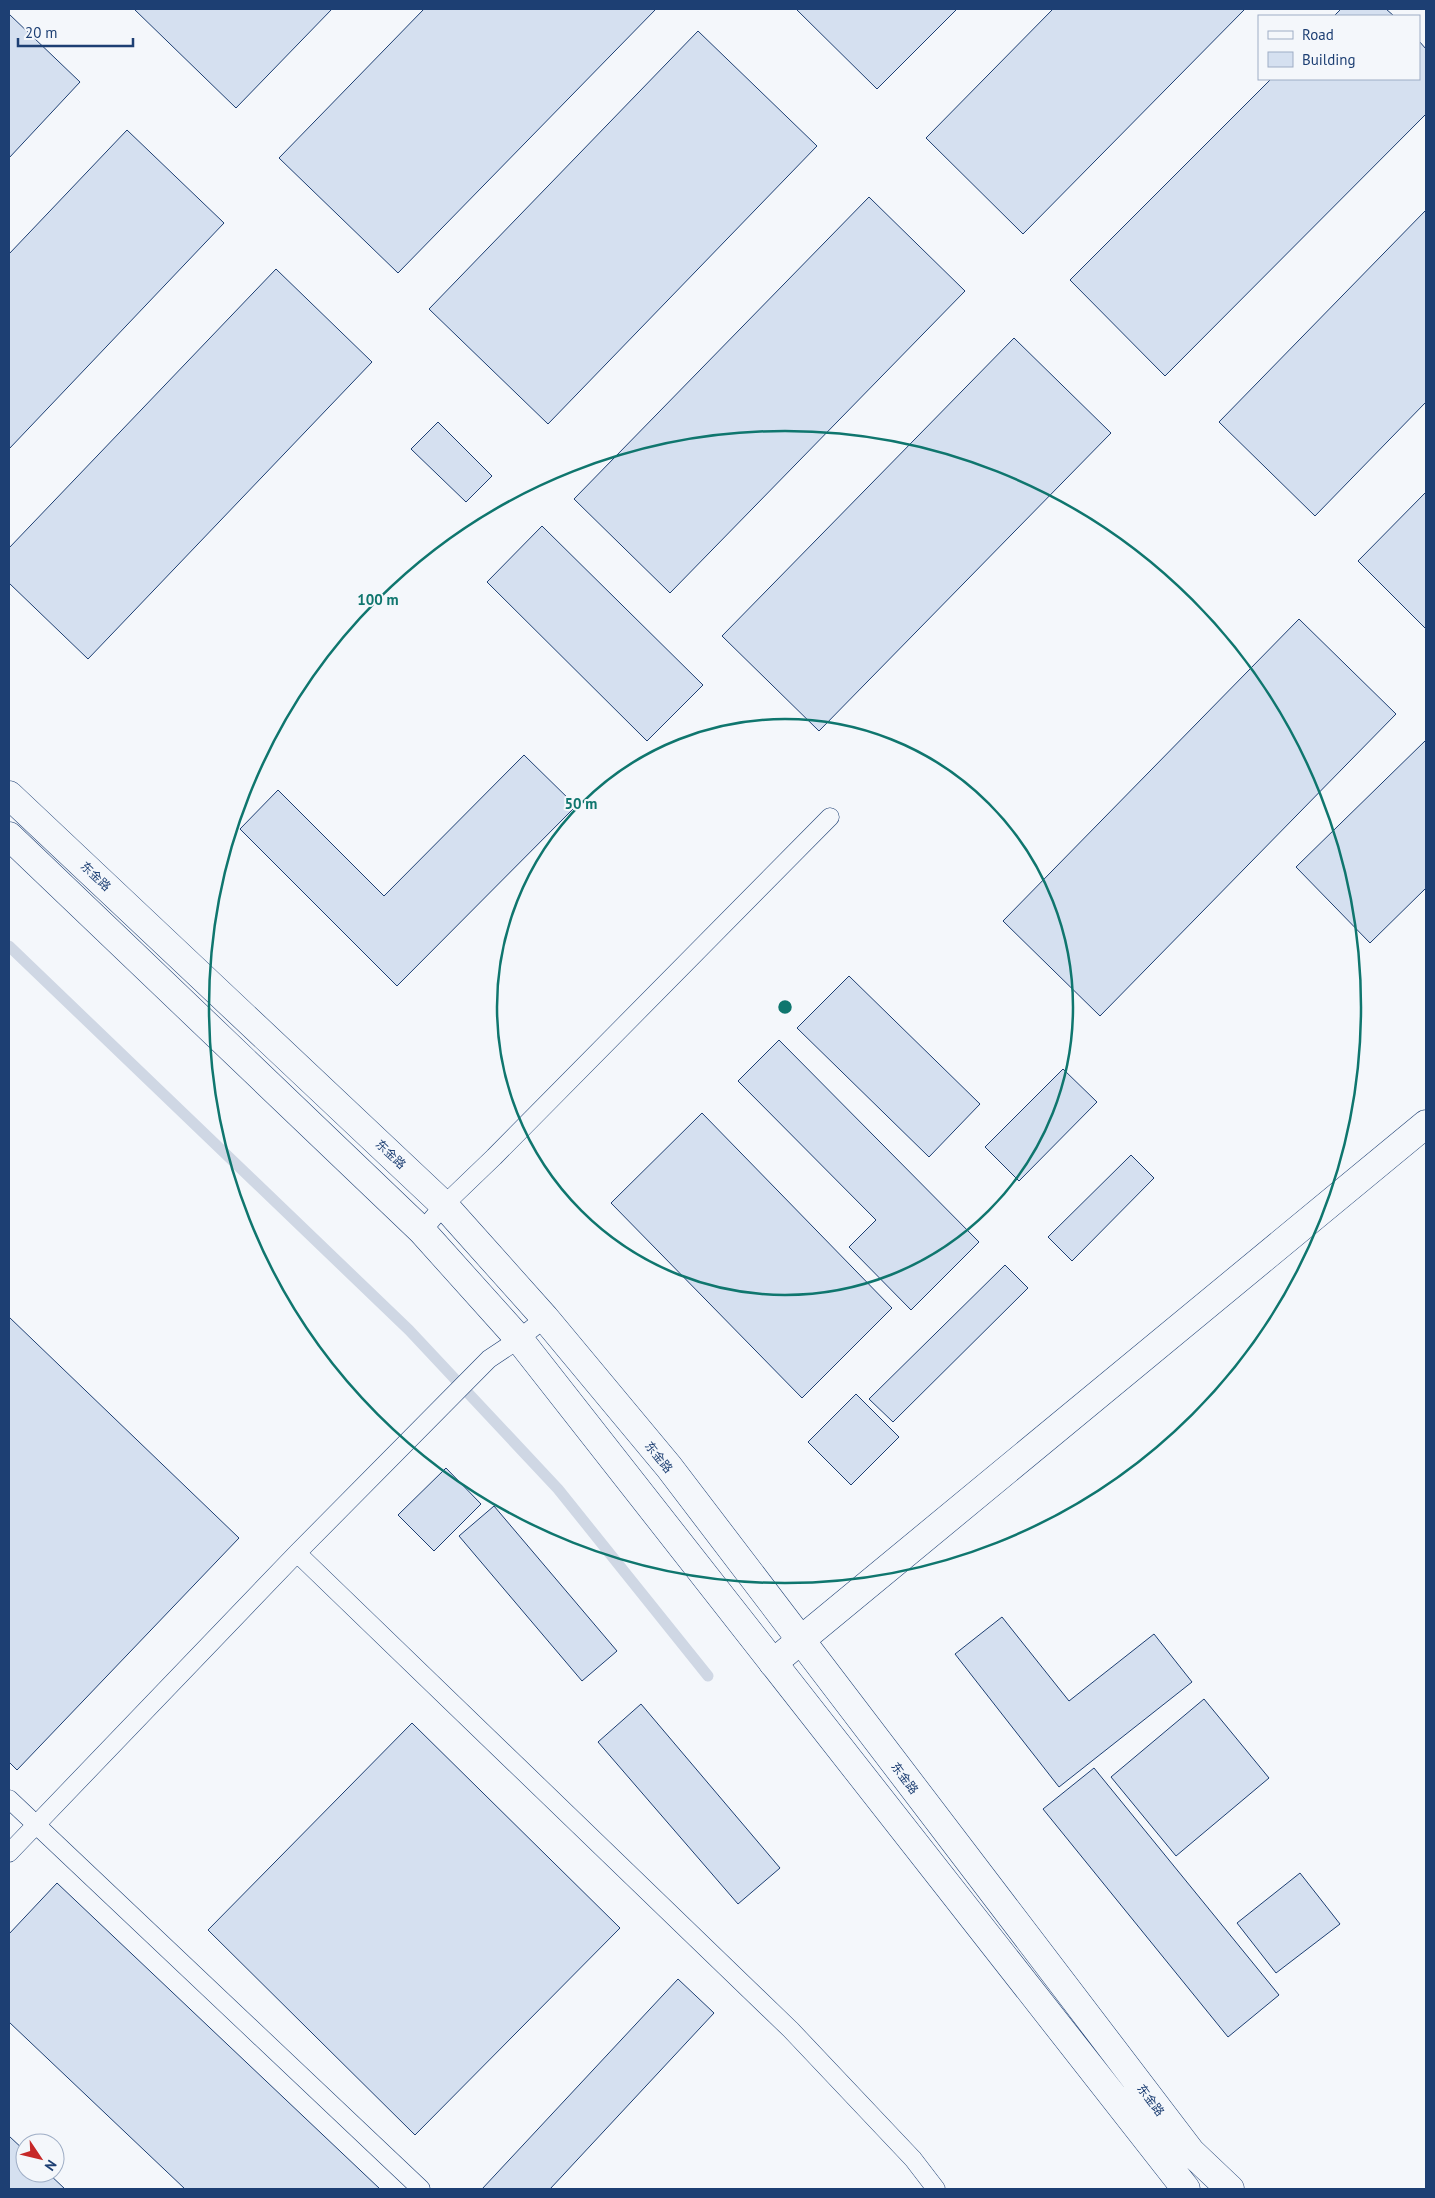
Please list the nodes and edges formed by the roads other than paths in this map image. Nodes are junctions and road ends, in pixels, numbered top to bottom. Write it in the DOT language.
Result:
graph roads {
  1 [pos="9,795"];
  2 [pos="830,817"];
  3 [pos="9,836"];
  4 [pos="1426,1124"];
  5 [pos="444,1205"];
  6 [pos="422,1231"];
  7 [pos="545,1318"];
  8 [pos="520,1339"];
  9 [pos="297,1553"];
  10 [pos="800,1641"];
  11 [pos="773,1663"];
  12 [pos="9,1799"];
  13 [pos="36,1825"];
  14 [pos="9,1853"];
  15 [pos="421,2189"];
  16 [pos="936,2189"];
  17 [pos="1186,2189"];
  18 [pos="1230,2189"];
  1 -- 5 [label="main road, 东金路"];
  2 -- 5 [label="lane"];
  3 -- 6 [label="main road"];
  4 -- 10 [label="main road"];
  5 -- 6 [label="lane"];
  5 -- 7 [label="main road, 东金路"];
  6 -- 8 [label="main road"];
  7 -- 8 [label="lane"];
  7 -- 10 [label="main road, 东金路"];
  8 -- 9 [label="lane"];
  8 -- 11 [label="main road"];
  9 -- 13 [label="lane"];
  9 -- 16 [label="lane"];
  10 -- 11 [label="main road"];
  10 -- 18 [label="main road, 东金路"];
  11 -- 17 [label="main road"];
  12 -- 13 [label="lane"];
  13 -- 14 [label="lane"];
  13 -- 15 [label="lane"];
}
